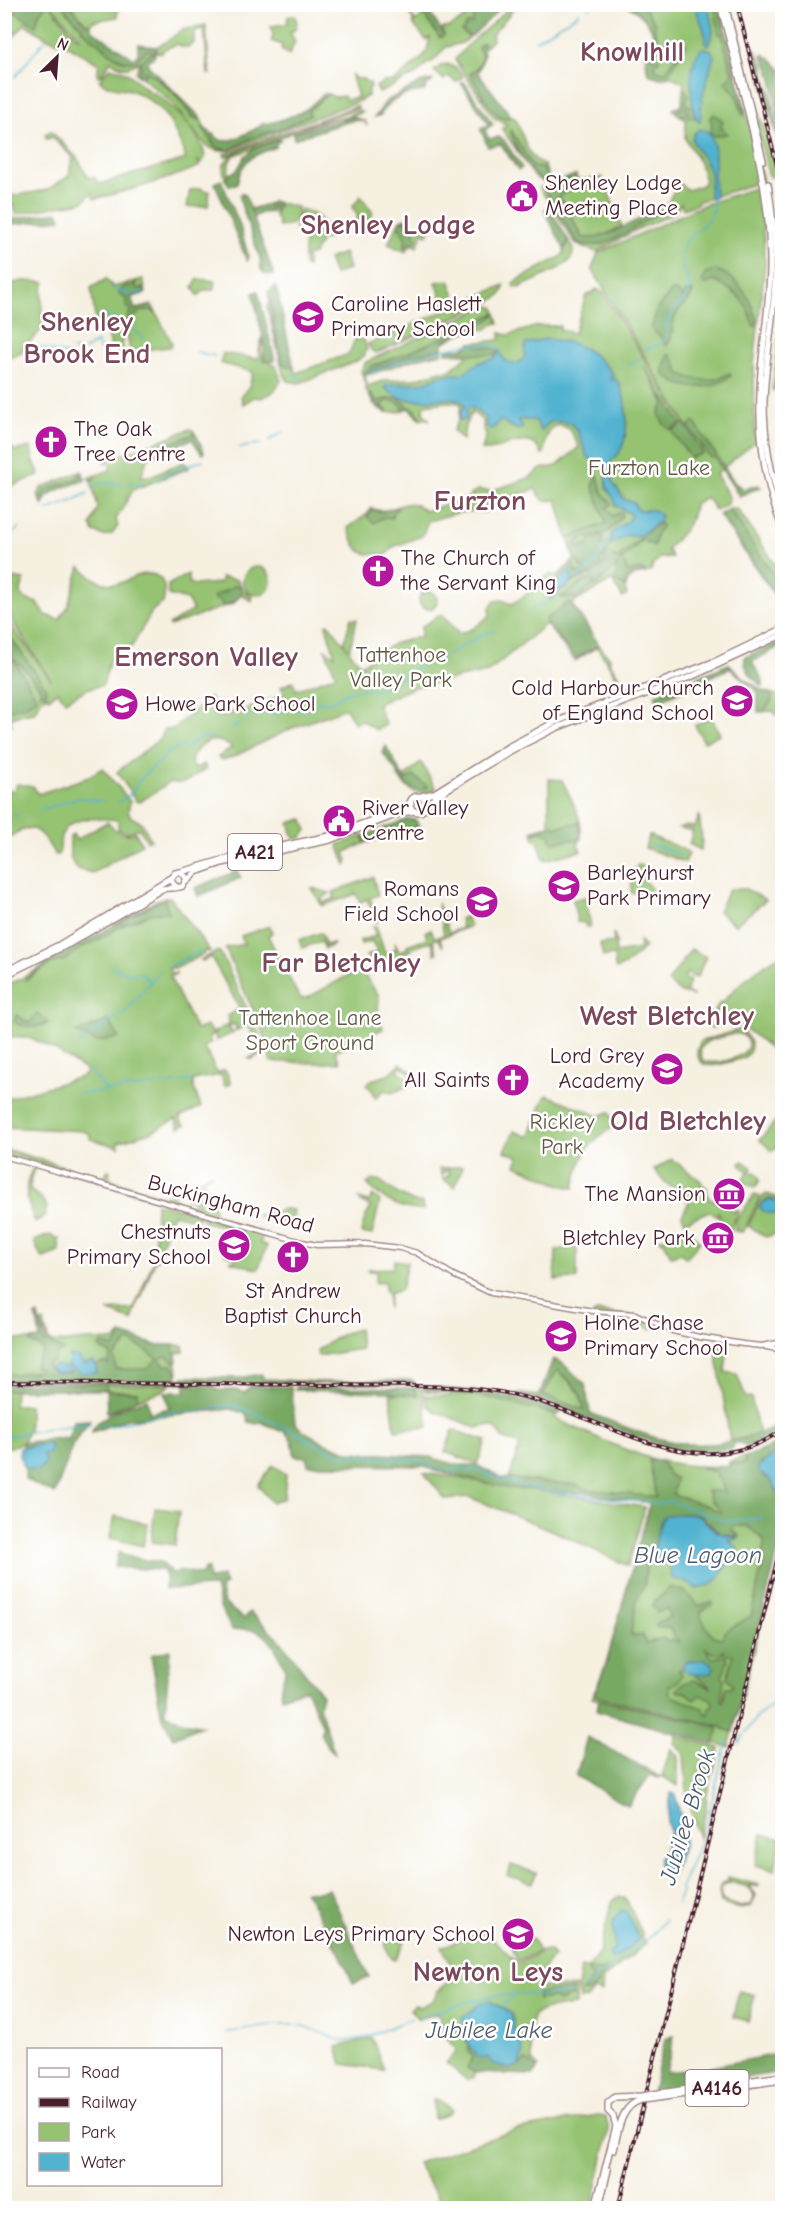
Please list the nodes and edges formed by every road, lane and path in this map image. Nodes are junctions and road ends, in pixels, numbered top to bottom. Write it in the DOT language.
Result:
graph roads {
  1 [pos="720,4"];
  2 [pos="725,4"];
  3 [pos="783,510"];
  4 [pos="783,527"];
  5 [pos="782,632"];
  6 [pos="435,795"];
  7 [pos="420,796"];
  8 [pos="411,803"];
  9 [pos="426,806"];
  10 [pos="415,811"];
  11 [pos="395,813"];
  12 [pos="329,838"];
  13 [pos="182,872"];
  14 [pos="169,879"];
  15 [pos="187,881"];
  16 [pos="161,887"];
  17 [pos="177,887"];
  18 [pos="4,974"];
  19 [pos="4,1156"];
  20 [pos="780,1346"];
  21 [pos="783,2078"];
  22 [pos="622,2097"];
  23 [pos="643,2098"];
  24 [pos="626,2111"];
  25 [pos="613,2116"];
  26 [pos="597,2208"];
  1 -- 4 [label="highway"];
  2 -- 3 [label="highway"];
  5 -- 6 [label="highway, A421"];
  6 -- 7 [label="highway, A421"];
  6 -- 9 [label="highway, A421"];
  7 -- 8 [label="highway, A421"];
  7 -- 9 [label="highway"];
  8 -- 10 [label="highway"];
  8 -- 11 [label="highway, A421"];
  9 -- 10 [label="highway, A421"];
  10 -- 11 [label="highway, A421"];
  11 -- 12 [label="highway, A421"];
  12 -- 13 [label="highway, A421"];
  12 -- 15 [label="highway, A421"];
  13 -- 14 [label="highway, A421"];
  13 -- 15 [label="highway"];
  14 -- 16 [label="highway, A421"];
  14 -- 17 [label="highway"];
  15 -- 17 [label="highway, A421"];
  16 -- 17 [label="highway, A421"];
  16 -- 18 [label="highway, A421"];
  19 -- 20 [label="main road, Buckingham Road"];
  21 -- 23 [label="highway, A4146, bridge"];
  22 -- 23 [label="highway, A4146"];
  22 -- 24 [label="highway"];
  22 -- 25 [label="highway"];
  23 -- 24 [label="highway, A4146"];
  24 -- 25 [label="highway"];
  24 -- 26 [label="highway"];
  25 -- 26 [label="highway"];
}
